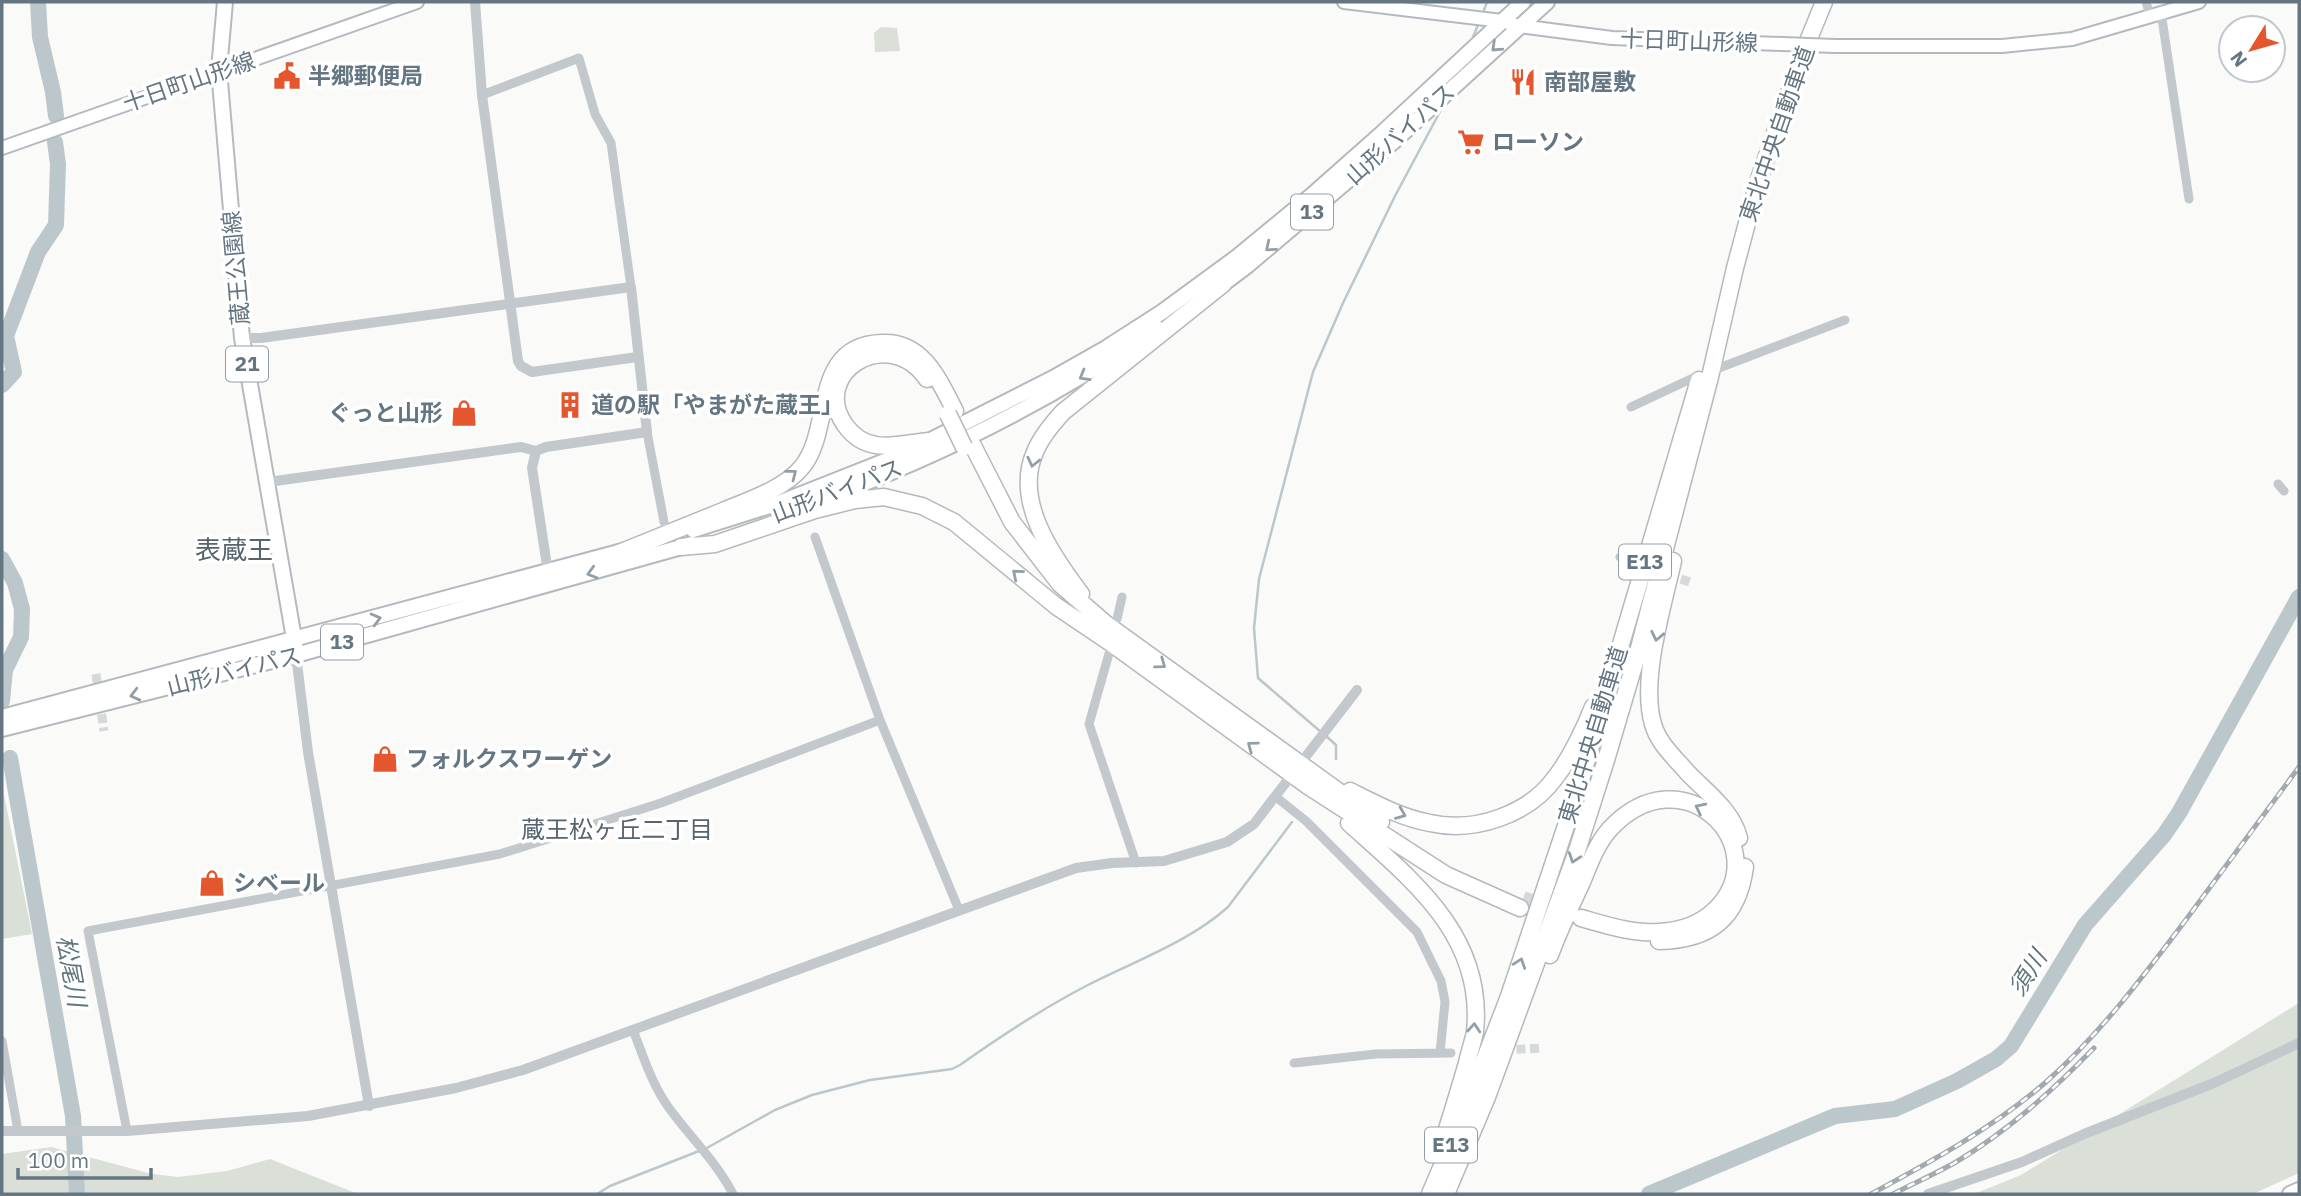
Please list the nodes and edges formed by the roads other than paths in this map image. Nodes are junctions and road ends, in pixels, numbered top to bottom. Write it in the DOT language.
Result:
graph roads {
  1 [pos="225,2"];
  2 [pos="417,2"];
  3 [pos="475,2"];
  4 [pos="1344,2"];
  5 [pos="1523,2"];
  6 [pos="1547,2"];
  7 [pos="1825,2"];
  8 [pos="2199,2"];
  9 [pos="2152,9"];
  10 [pos="1502,21"];
  11 [pos="1519,26"];
  12 [pos="219,70"];
  13 [pos="482,95"];
  14 [pos="2,148"];
  15 [pos="2189,199"];
  16 [pos="1735,268"];
  17 [pos="1223,284"];
  18 [pos="631,287"];
  19 [pos="510,304"];
  20 [pos="1845,320"];
  21 [pos="242,338"];
  22 [pos="637,357"];
  23 [pos="1708,374"];
  24 [pos="1632,407"];
  25 [pos="952,412"];
  26 [pos="1684,428"];
  27 [pos="647,432"];
  28 [pos="930,441"];
  29 [pos="968,445"];
  30 [pos="536,452"];
  31 [pos="268,482"];
  32 [pos="664,522"];
  33 [pos="815,537"];
  34 [pos="681,547"];
  35 [pos="619,553"];
  36 [pos="1620,557"];
  37 [pos="1633,564"];
  38 [pos="548,572"];
  39 [pos="1122,597"];
  40 [pos="1111,622"];
  41 [pos="1110,647"];
  42 [pos="296,648"];
  43 [pos="1357,690"];
  44 [pos="2,717"];
  45 [pos="880,720"];
  46 [pos="2,729"];
  47 [pos="1307,755"];
  48 [pos="1312,780"];
  49 [pos="1287,782"];
  50 [pos="1276,797"];
  51 [pos="1136,863"];
  52 [pos="331,887"];
  53 [pos="1522,904"];
  54 [pos="959,910"];
  55 [pos="633,1030"];
  56 [pos="2,1041"];
  57 [pos="2299,1043"];
  58 [pos="1440,1053"];
  59 [pos="1451,1053"];
  60 [pos="1294,1063"];
  61 [pos="1478,1096"];
  62 [pos="369,1106"];
  63 [pos="2,1131"];
  64 [pos="18,1131"];
  65 [pos="127,1131"];
  66 [pos="2299,1190"];
  67 [pos="733,1194"];
  68 [pos="1424,1194"];
  69 [pos="1430,1194"];
  70 [pos="1446,1194"];
  71 [pos="1928,1194"];
  72 [pos="2290,1194"];
  1 -- 12 [label="main road, 蔵王公園線 / 21"];
  2 -- 12 [label="main road, 十日町山形線"];
  3 -- 13 [label="street"];
  4 -- 10 [label="main road, 十日町山形線"];
  5 -- 10 [label="main road, 山形バイパス / 13"];
  6 -- 11 [label="main road, 山形バイパス / 13"];
  7 -- 16 [label="highway, 東北中央自動車道 / E13"];
  8 -- 9 [label="main road, 十日町山形線"];
  9 -- 11 [label="main road, 十日町山形線, bridge"];
  9 -- 15 [label="street"];
  10 -- 11 [label="main road, 十日町山形線"];
  10 -- 28 [label="main road, 山形バイパス / 13"];
  11 -- 17 [label="main road, 山形バイパス / 13, one-way"];
  12 -- 14 [label="main road, 十日町山形線"];
  12 -- 21 [label="main road, 蔵王公園線 / 21"];
  13 -- 18 [label="street"];
  13 -- 19 [label="street"];
  16 -- 23 [label="highway, 東北中央自動車道 / E13"];
  16 -- 26 [label="highway, 東北中央自動車道 / E13"];
  17 -- 34 [label="main road, 山形バイパス / 13, one-way"];
  17 -- 40 [label="highway, one-way"];
  18 -- 19 [label="street"];
  18 -- 22 [label="street"];
  19 -- 21 [label="street"];
  19 -- 22 [label="street"];
  20 -- 23 [label="street"];
  21 -- 31 [label="main road, 蔵王公園線 / 21"];
  22 -- 27 [label="street"];
  23 -- 24 [label="street"];
  23 -- 61 [label="highway, 東北中央自動車道 / E13, one-way"];
  23 -- 61 [label="highway, one-way"];
  25 -- 28 [label="highway"];
  25 -- 29 [label="highway"];
  35 -- 25 [label="highway, one-way"];
  48 -- 26 [label="highway, one-way"];
  61 -- 26 [label="highway, 東北中央自動車道 / E13, one-way"];
  27 -- 30 [label="street"];
  27 -- 32 [label="street"];
  28 -- 35 [label="main road, 山形バイパス / 13"];
  29 -- 40 [label="highway"];
  29 -- 41 [label="highway"];
  30 -- 31 [label="street"];
  30 -- 38 [label="street"];
  31 -- 42 [label="main road, 蔵王公園線 / 21"];
  33 -- 45 [label="street"];
  41 -- 34 [label="highway, one-way"];
  34 -- 42 [label="main road, 山形バイパス / 13, one-way"];
  35 -- 38 [label="main road, 山形バイパス / 13"];
  36 -- 37 [label="street"];
  42 -- 38 [label="main road, 山形バイパス / 13, one-way"];
  39 -- 40 [label="street"];
  40 -- 48 [label="highway, one-way"];
  48 -- 41 [label="highway, one-way"];
  41 -- 51 [label="street"];
  42 -- 44 [label="main road, 山形バイパス / 13"];
  42 -- 46 [label="main road, 山形バイパス / 13, one-way"];
  42 -- 52 [label="street"];
  43 -- 47 [label="street"];
  45 -- 52 [label="street"];
  45 -- 54 [label="street"];
  48 -- 53 [label="highway"];
  61 -- 48 [label="highway, one-way"];
  49 -- 50 [label="street"];
  50 -- 51 [label="street"];
  50 -- 58 [label="street"];
  51 -- 54 [label="street"];
  52 -- 62 [label="street"];
  52 -- 65 [label="street"];
  54 -- 55 [label="street"];
  55 -- 62 [label="street"];
  55 -- 67 [label="street"];
  56 -- 64 [label="street"];
  57 -- 71 [label="street"];
  58 -- 59 [label="street"];
  58 -- 60 [label="street"];
  61 -- 68 [label="highway"];
  61 -- 69 [label="highway, 東北中央自動車道 / E13"];
  61 -- 70 [label="highway, E13"];
  62 -- 65 [label="street"];
  63 -- 64 [label="street"];
  64 -- 65 [label="street"];
  66 -- 72 [label="main road"];
}
